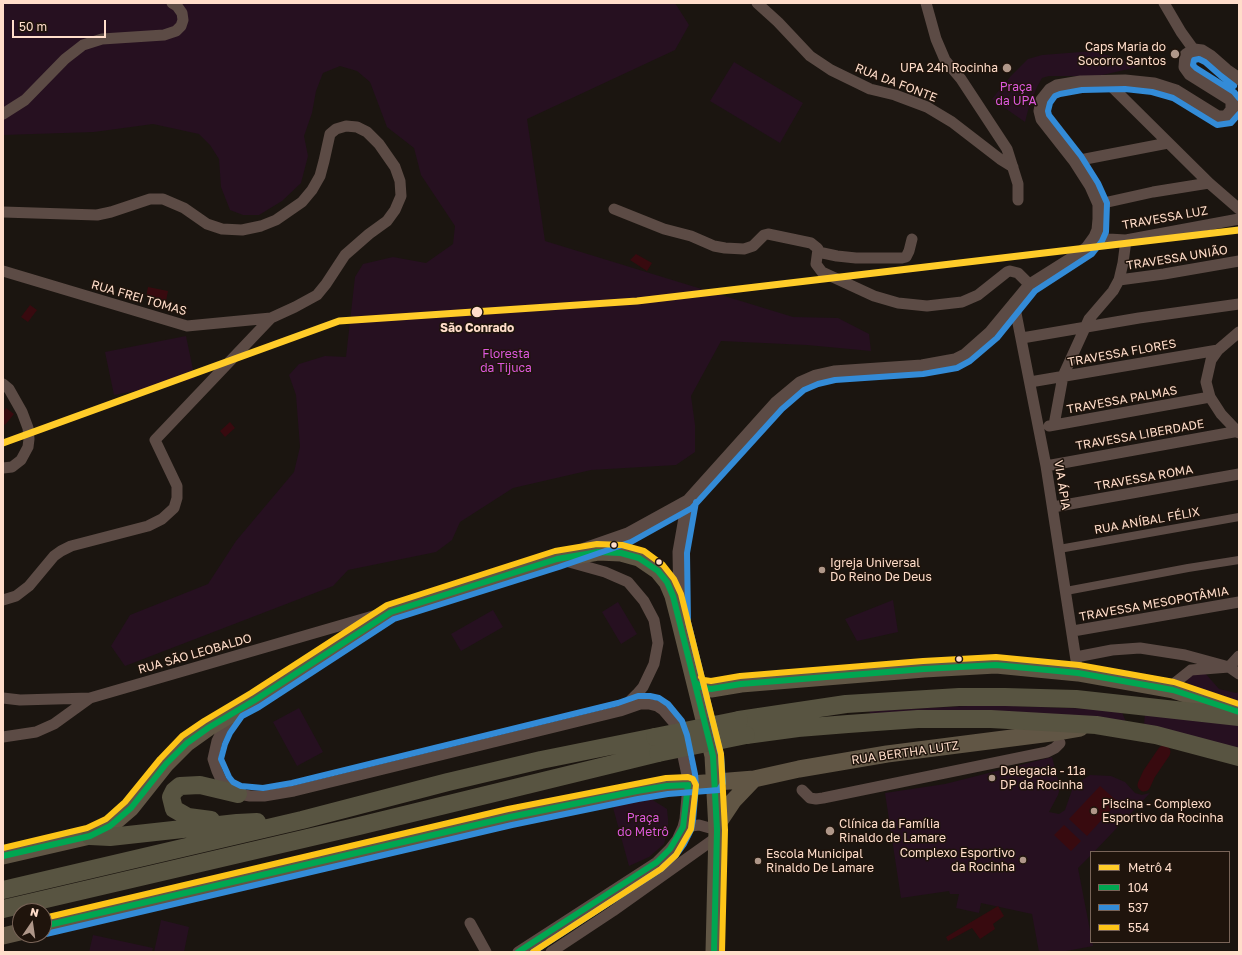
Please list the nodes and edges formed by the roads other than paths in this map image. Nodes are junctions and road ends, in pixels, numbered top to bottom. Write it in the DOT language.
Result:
graph roads {
  1 [pos="172,3"];
  2 [pos="757,3"];
  3 [pos="926,3"];
  4 [pos="1164,3"];
  5 [pos="1194,50"];
  6 [pos="1239,79"];
  7 [pos="1106,81"];
  8 [pos="3,114"];
  9 [pos="1168,143"];
  10 [pos="1075,161"];
  11 [pos="1013,166"];
  12 [pos="1209,183"];
  13 [pos="1018,200"];
  14 [pos="1099,204"];
  15 [pos="614,208"];
  16 [pos="1239,209"];
  17 [pos="3,212"];
  18 [pos="1239,219"];
  19 [pos="1095,237"];
  20 [pos="912,239"];
  21 [pos="1126,240"];
  22 [pos="818,252"];
  23 [pos="1239,261"];
  24 [pos="3,272"];
  25 [pos="1119,280"];
  26 [pos="1030,285"];
  27 [pos="1014,302"];
  28 [pos="1239,304"];
  29 [pos="271,318"];
  30 [pos="1084,327"];
  31 [pos="1239,332"];
  32 [pos="1022,338"];
  33 [pos="1218,350"];
  34 [pos="1063,376"];
  35 [pos="1030,382"];
  36 [pos="3,384"];
  37 [pos="1210,398"];
  38 [pos="1054,425"];
  39 [pos="1040,428"];
  40 [pos="1238,432"];
  41 [pos="1046,466"];
  42 [pos="3,468"];
  43 [pos="1239,474"];
  44 [pos="688,501"];
  45 [pos="1052,507"];
  46 [pos="1239,517"];
  47 [pos="1059,549"];
  48 [pos="557,559"];
  49 [pos="1239,560"];
  50 [pos="1066,591"];
  51 [pos="3,600"];
  52 [pos="1239,602"];
  53 [pos="391,612"];
  54 [pos="680,623"];
  55 [pos="1073,631"];
  56 [pos="1239,656"];
  57 [pos="1077,665"];
  58 [pos="1229,668"];
  59 [pos="1239,674"];
  60 [pos="696,683"];
  61 [pos="1172,690"];
  62 [pos="3,698"];
  63 [pos="90,698"];
  64 [pos="237,710"];
  65 [pos="620,711"];
  66 [pos="1239,712"];
  67 [pos="1239,717"];
  68 [pos="1096,724"];
  69 [pos="742,728"];
  70 [pos="3,737"];
  71 [pos="1060,743"];
  72 [pos="656,745"];
  73 [pos="1239,757"];
  74 [pos="754,779"];
  75 [pos="715,783"];
  76 [pos="688,785"];
  77 [pos="802,790"];
  78 [pos="238,794"];
  79 [pos="302,820"];
  80 [pos="237,823"];
  81 [pos="683,827"];
  82 [pos="717,830"];
  83 [pos="90,836"];
  84 [pos="3,856"];
  85 [pos="3,890"];
  86 [pos="3,909"];
  87 [pos="470,923"];
  88 [pos="52,924"];
  89 [pos="486,952"];
  90 [pos="518,952"];
  91 [pos="551,952"];
  92 [pos="714,952"];
  1 -- 8 [label="street"];
  2 -- 11 [label="street, RUA DA FONTE"];
  3 -- 11 [label="street"];
  4 -- 5 [label="street"];
  5 -- 6 [label="street"];
  5 -- 7 [label="street"];
  7 -- 9 [label="street"];
  7 -- 10 [label="street"];
  9 -- 10 [label="street"];
  9 -- 12 [label="street"];
  10 -- 14 [label="street"];
  11 -- 13 [label="street"];
  12 -- 14 [label="street"];
  12 -- 16 [label="street"];
  14 -- 19 [label="street"];
  15 -- 22 [label="street"];
  17 -- 29 [label="street"];
  18 -- 21 [label="street, TRAVESSA LUZ"];
  19 -- 21 [label="street, TRAVESSA LUZ"];
  19 -- 26 [label="street"];
  20 -- 22 [label="street"];
  21 -- 25 [label="street"];
  22 -- 26 [label="street"];
  23 -- 25 [label="street, TRAVESSA UNIÃO"];
  24 -- 29 [label="street, RUA FREI TOMAS"];
  25 -- 30 [label="street"];
  26 -- 27 [label="street"];
  27 -- 32 [label="street, VIA ÁPIA"];
  27 -- 44 [label="street"];
  28 -- 30 [label="street"];
  29 -- 51 [label="street"];
  30 -- 32 [label="street"];
  30 -- 34 [label="street"];
  31 -- 33 [label="street"];
  32 -- 35 [label="street, VIA ÁPIA"];
  33 -- 34 [label="street, TRAVESSA FLORES"];
  33 -- 37 [label="street"];
  34 -- 35 [label="street, TRAVESSA FLORES"];
  34 -- 38 [label="street"];
  35 -- 39 [label="street, VIA ÁPIA"];
  36 -- 42 [label="street"];
  37 -- 38 [label="street, TRAVESSA PALMAS"];
  37 -- 40 [label="street"];
  38 -- 39 [label="street, TRAVESSA PALMAS"];
  39 -- 41 [label="street, VIA ÁPIA"];
  40 -- 41 [label="street, TRAVESSA LIBERDADE"];
  41 -- 45 [label="street, VIA ÁPIA"];
  43 -- 45 [label="street, TRAVESSA ROMA"];
  44 -- 48 [label="street"];
  44 -- 54 [label="street"];
  45 -- 47 [label="street, VIA ÁPIA"];
  46 -- 47 [label="street, RUA ANÍBAL FÉLIX"];
  47 -- 50 [label="street, VIA ÁPIA"];
  48 -- 53 [label="main road"];
  48 -- 54 [label="main road"];
  48 -- 65 [label="street"];
  49 -- 50 [label="street"];
  50 -- 55 [label="street, VIA ÁPIA"];
  52 -- 55 [label="street, TRAVESSA MESOPOTÂMIA"];
  53 -- 63 [label="street, RUA SÃO LEOBALDO"];
  53 -- 64 [label="main road"];
  54 -- 60 [label="main road"];
  55 -- 57 [label="street, VIA ÁPIA"];
  56 -- 58 [label="street"];
  57 -- 58 [label="street"];
  57 -- 60 [label="main road"];
  57 -- 61 [label="main road"];
  58 -- 59 [label="street"];
  58 -- 61 [label="street"];
  60 -- 75 [label="main road"];
  61 -- 66 [label="main road"];
  62 -- 63 [label="street, RUA SÃO LEOBALDO"];
  63 -- 70 [label="street"];
  64 -- 78 [label="street"];
  64 -- 83 [label="main road"];
  65 -- 76 [label="street"];
  65 -- 78 [label="street"];
  67 -- 69 [label="highway"];
  68 -- 69 [label="highway"];
  68 -- 73 [label="highway"];
  68 -- 74 [label="main road, RUA BERTHA LUTZ"];
  69 -- 72 [label="highway, bridge"];
  71 -- 77 [label="street, RUA BERTHA LUTZ"];
  72 -- 79 [label="highway"];
  72 -- 86 [label="highway"];
  74 -- 75 [label="main road, RUA BERTHA LUTZ"];
  74 -- 82 [label="main road"];
  75 -- 76 [label="main road, RUA BERTHA LUTZ"];
  75 -- 82 [label="main road"];
  76 -- 81 [label="street"];
  76 -- 88 [label="main road, RUA BERTHA LUTZ"];
  78 -- 80 [label="highway"];
  79 -- 80 [label="highway"];
  79 -- 85 [label="highway"];
  80 -- 83 [label="highway"];
  81 -- 82 [label="street"];
  81 -- 90 [label="street"];
  82 -- 91 [label="street"];
  82 -- 92 [label="main road"];
  83 -- 84 [label="main road"];
  87 -- 89 [label="street"];
}
